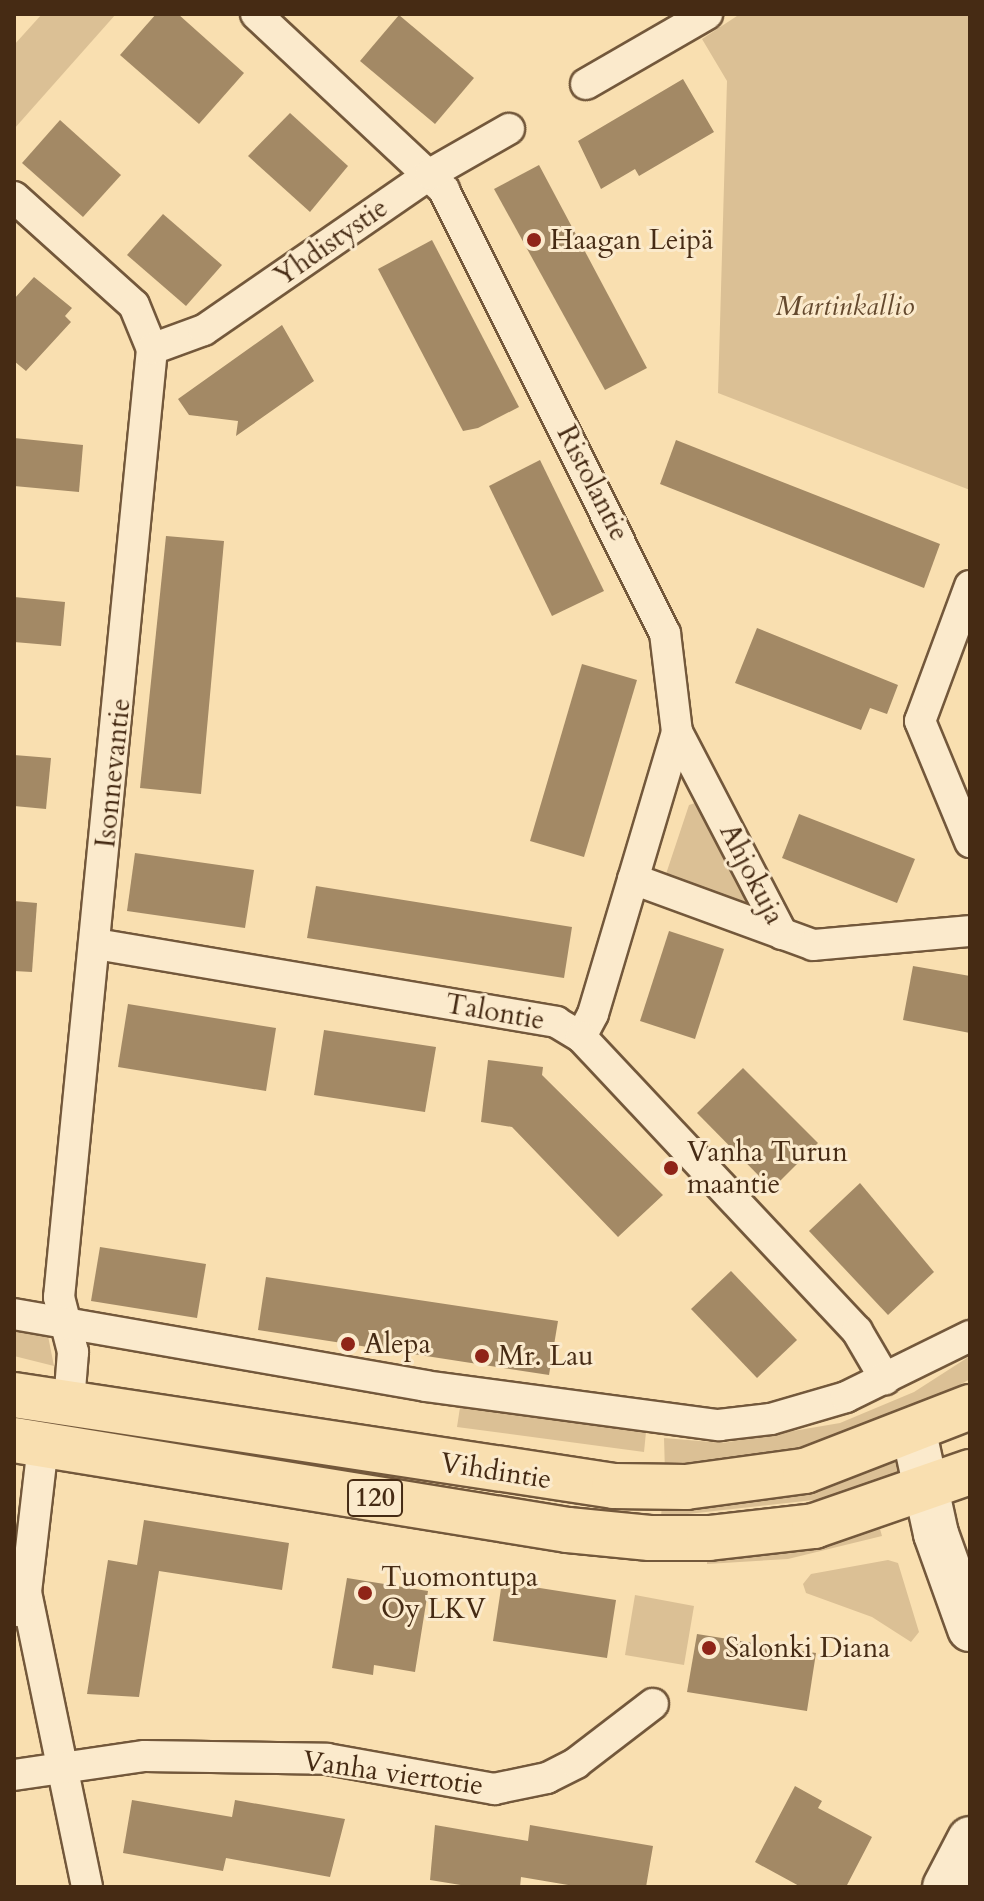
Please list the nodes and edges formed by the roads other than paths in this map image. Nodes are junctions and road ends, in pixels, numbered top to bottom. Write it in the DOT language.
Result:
graph roads {
  1 [pos="256,14"];
  2 [pos="707,14"];
  3 [pos="586,84"];
  4 [pos="509,129"];
  5 [pos="430,174"];
  6 [pos="14,197"];
  7 [pos="152,349"];
  8 [pos="970,586"];
  9 [pos="677,732"];
  10 [pos="970,842"];
  11 [pos="633,879"];
  12 [pos="970,931"];
  13 [pos="782,934"];
  14 [pos="96,944"];
  15 [pos="581,1037"];
  16 [pos="14,1314"];
  17 [pos="66,1325"];
  18 [pos="970,1336"];
  19 [pos="885,1379"];
  20 [pos="14,1395"];
  21 [pos="69,1403"];
  22 [pos="939,1422"];
  23 [pos="29,1442"];
  24 [pos="957,1484"];
  25 [pos="20,1604"];
  26 [pos="970,1629"];
  27 [pos="653,1704"];
  28 [pos="64,1766"];
  29 [pos="14,1775"];
  30 [pos="87,1887"];
  1 -- 5 [label="street, Ristolantie"];
  2 -- 3 [label="street"];
  4 -- 5 [label="street, Yhdistystie"];
  5 -- 7 [label="street, Yhdistystie"];
  5 -- 9 [label="street, Ristolantie"];
  6 -- 7 [label="street, Isonnevantie"];
  7 -- 14 [label="street, Isonnevantie"];
  8 -- 10 [label="street"];
  9 -- 11 [label="street, Ristolantie"];
  9 -- 13 [label="street, Ahjokuja"];
  11 -- 13 [label="street"];
  11 -- 15 [label="street, Ristolantie"];
  12 -- 13 [label="street, Ahjokuja"];
  14 -- 15 [label="street, Talontie"];
  14 -- 17 [label="street, Isonnevantie"];
  15 -- 19 [label="street, Talontie"];
  16 -- 17 [label="street"];
  17 -- 19 [label="street"];
  17 -- 21 [label="street, Isonnevantie"];
  18 -- 19 [label="street"];
  20 -- 21 [label="main road, Vihdintie / 120"];
  21 -- 22 [label="main road, Vihdintie / 120"];
  22 -- 24 [label="street"];
  23 -- 24 [label="main road, Vihdintie / 120"];
  23 -- 25 [label="street"];
  24 -- 26 [label="street"];
  25 -- 28 [label="street"];
  27 -- 28 [label="street, Vanha viertotie"];
  28 -- 29 [label="street, Vanha viertotie"];
  28 -- 30 [label="street"];
}
